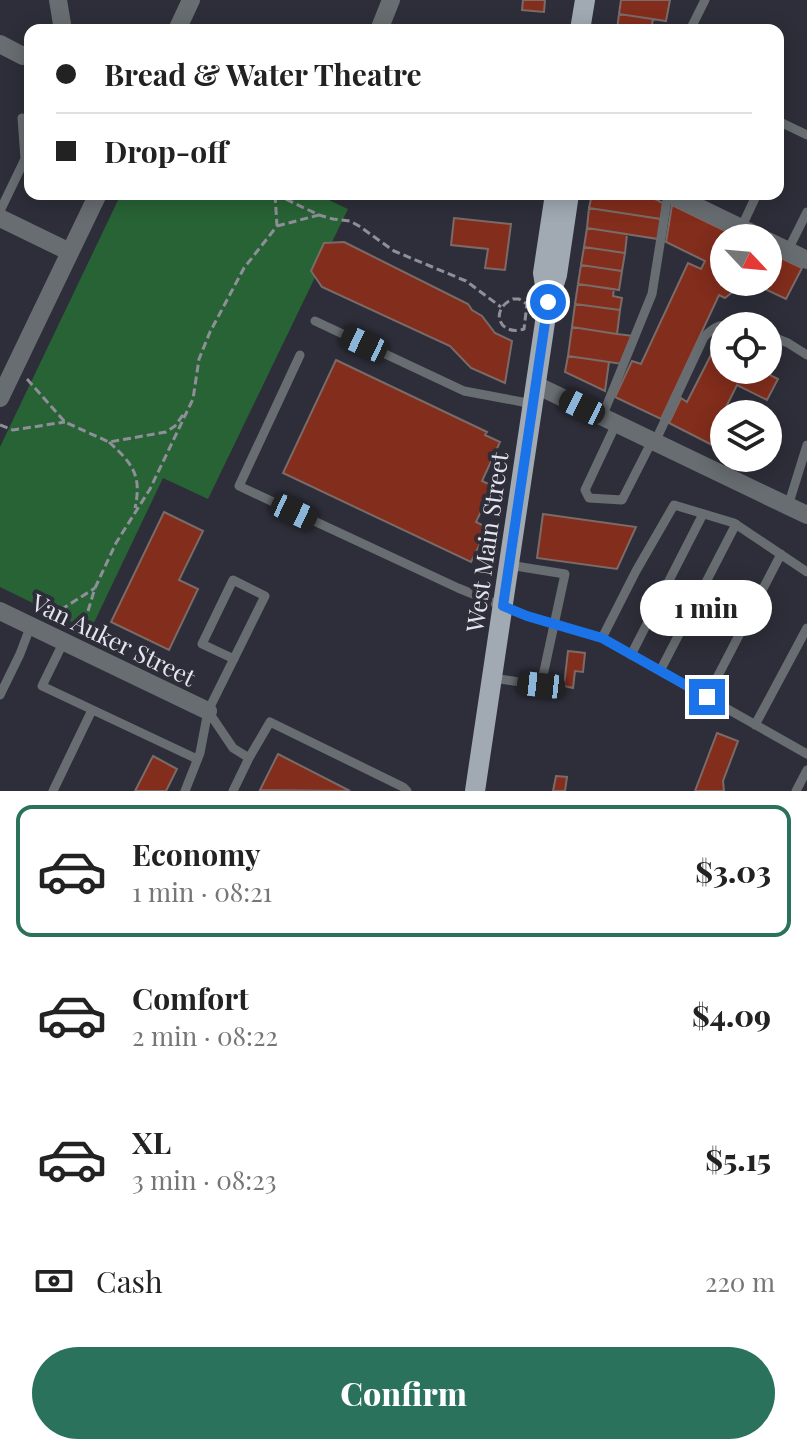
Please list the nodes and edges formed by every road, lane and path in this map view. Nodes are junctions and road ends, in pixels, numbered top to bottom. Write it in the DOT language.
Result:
graph roads {
  1 [pos="58,0"];
  2 [pos="191,0"];
  3 [pos="391,0"];
  4 [pos="585,0"];
  5 [pos="599,0"];
  6 [pos="705,0"];
  7 [pos="62,24"];
  8 [pos="180,24"];
  9 [pos="381,24"];
  10 [pos="581,24"];
  11 [pos="595,24"];
  12 [pos="693,24"];
  13 [pos="0,44"];
  14 [pos="24,56"];
  15 [pos="22,118"];
  16 [pos="784,124"];
  17 [pos="807,135"];
  18 [pos="24,145"];
  19 [pos="24,161"];
  20 [pos="95,200"];
  21 [pos="275,200"];
  22 [pos="288,200"];
  23 [pos="554,200"];
  24 [pos="568,200"];
  25 [pos="674,200"];
  26 [pos="685,200"];
  27 [pos="754,200"];
  28 [pos="0,211"];
  29 [pos="807,212"];
  30 [pos="319,215"];
  31 [pos="0,218"];
  32 [pos="733,224"];
  33 [pos="743,224"];
  34 [pos="277,226"];
  35 [pos="782,247"];
  36 [pos="788,250"];
  37 [pos="70,252"];
  38 [pos="807,260"];
  39 [pos="548,302"];
  40 [pos="501,307"];
  41 [pos="315,321"];
  42 [pos="710,330"];
  43 [pos="782,341"];
  44 [pos="300,355"];
  45 [pos="807,355"];
  46 [pos="12,372"];
  47 [pos="534,394"];
  48 [pos="0,398"];
  49 [pos="190,406"];
  50 [pos="609,421"];
  51 [pos="65,422"];
  52 [pos="0,425"];
  53 [pos="109,442"];
  54 [pos="653,442"];
  55 [pos="807,445"];
  56 [pos="788,506"];
  57 [pos="134,513"];
  58 [pos="703,514"];
  59 [pos="807,515"];
  60 [pos="736,524"];
  61 [pos="781,554"];
  62 [pos="509,565"];
  63 [pos="807,572"];
  64 [pos="95,588"];
  65 [pos="503,606"];
  66 [pos="0,611"];
  67 [pos="554,624"];
  68 [pos="807,628"];
  69 [pos="54,637"];
  70 [pos="602,638"];
  71 [pos="631,655"];
  72 [pos="234,659"];
  73 [pos="660,671"];
  74 [pos="492,678"];
  75 [pos="0,695"];
  76 [pos="707,697"];
  77 [pos="92,710"];
  78 [pos="208,711"];
  79 [pos="755,725"];
  80 [pos="807,754"];
  81 [pos="249,758"];
  82 [pos="197,759"];
  83 [pos="807,770"];
  84 [pos="53,791"];
  85 [pos="185,791"];
  86 [pos="233,791"];
  87 [pos="407,791"];
  88 [pos="475,791"];
  89 [pos="796,791"];
  1 -- 7 [label="street"];
  2 -- 8 [label="street"];
  3 -- 9 [label="street"];
  4 -- 10 [label="main road"];
  5 -- 11 [label="main road"];
  6 -- 12 [label="lane"];
  13 -- 14 [label="street"];
  15 -- 18 [label="lane"];
  16 -- 17 [label="lane"];
  19 -- 28 [label="lane"];
  20 -- 37 [label="street"];
  21 -- 34 [label="path"];
  22 -- 30 [label="path"];
  23 -- 39 [label="main road, West Main Street"];
  24 -- 39 [label="main road, West Main Street"];
  25 -- 50 [label="lane"];
  26 -- 32 [label="street"];
  27 -- 33 [label="lane"];
  29 -- 36 [label="lane"];
  30 -- 34 [label="path"];
  30 -- 40 [label="path"];
  31 -- 37 [label="street"];
  34 -- 49 [label="path"];
  35 -- 36 [label="street"];
  36 -- 38 [label="street"];
  37 -- 46 [label="street"];
  39 -- 47 [label="main road, West Main Street"];
  40 -- 40 [label="path"];
  41 -- 47 [label="lane"];
  42 -- 54 [label="lane"];
  43 -- 45 [label="lane"];
  44 -- 65 [label="lane"];
  46 -- 48 [label="street"];
  46 -- 51 [label="path"];
  47 -- 50 [label="street"];
  47 -- 62 [label="main road, West Main Street"];
  49 -- 53 [label="path"];
  49 -- 57 [label="path"];
  50 -- 54 [label="street"];
  50 -- 54 [label="lane"];
  51 -- 52 [label="path"];
  51 -- 53 [label="path"];
  53 -- 57 [label="path"];
  54 -- 56 [label="street"];
  55 -- 56 [label="lane"];
  56 -- 59 [label="street"];
  57 -- 64 [label="path"];
  58 -- 60 [label="lane"];
  58 -- 70 [label="lane"];
  58 -- 71 [label="lane"];
  60 -- 61 [label="lane"];
  60 -- 73 [label="lane"];
  61 -- 63 [label="lane"];
  61 -- 76 [label="lane"];
  62 -- 65 [label="main road, West Main Street"];
  62 -- 67 [label="lane"];
  64 -- 69 [label="path"];
  64 -- 69 [label="path"];
  65 -- 67 [label="lane"];
  65 -- 74 [label="main road, West Main Street"];
  66 -- 69 [label="street, Van Auker Street"];
  67 -- 70 [label="lane"];
  67 -- 74 [label="lane"];
  68 -- 79 [label="lane"];
  69 -- 75 [label="lane"];
  69 -- 77 [label="lane"];
  69 -- 78 [label="street, Van Auker Street"];
  70 -- 71 [label="lane"];
  71 -- 73 [label="lane"];
  72 -- 72 [label="lane"];
  72 -- 78 [label="lane"];
  73 -- 76 [label="lane"];
  74 -- 88 [label="main road, West Main Street"];
  76 -- 79 [label="lane"];
  77 -- 82 [label="lane"];
  77 -- 84 [label="lane"];
  78 -- 81 [label="lane"];
  78 -- 82 [label="lane"];
  79 -- 80 [label="lane"];
  81 -- 86 [label="lane"];
  81 -- 87 [label="lane"];
  82 -- 85 [label="lane"];
  83 -- 89 [label="lane"];
}
